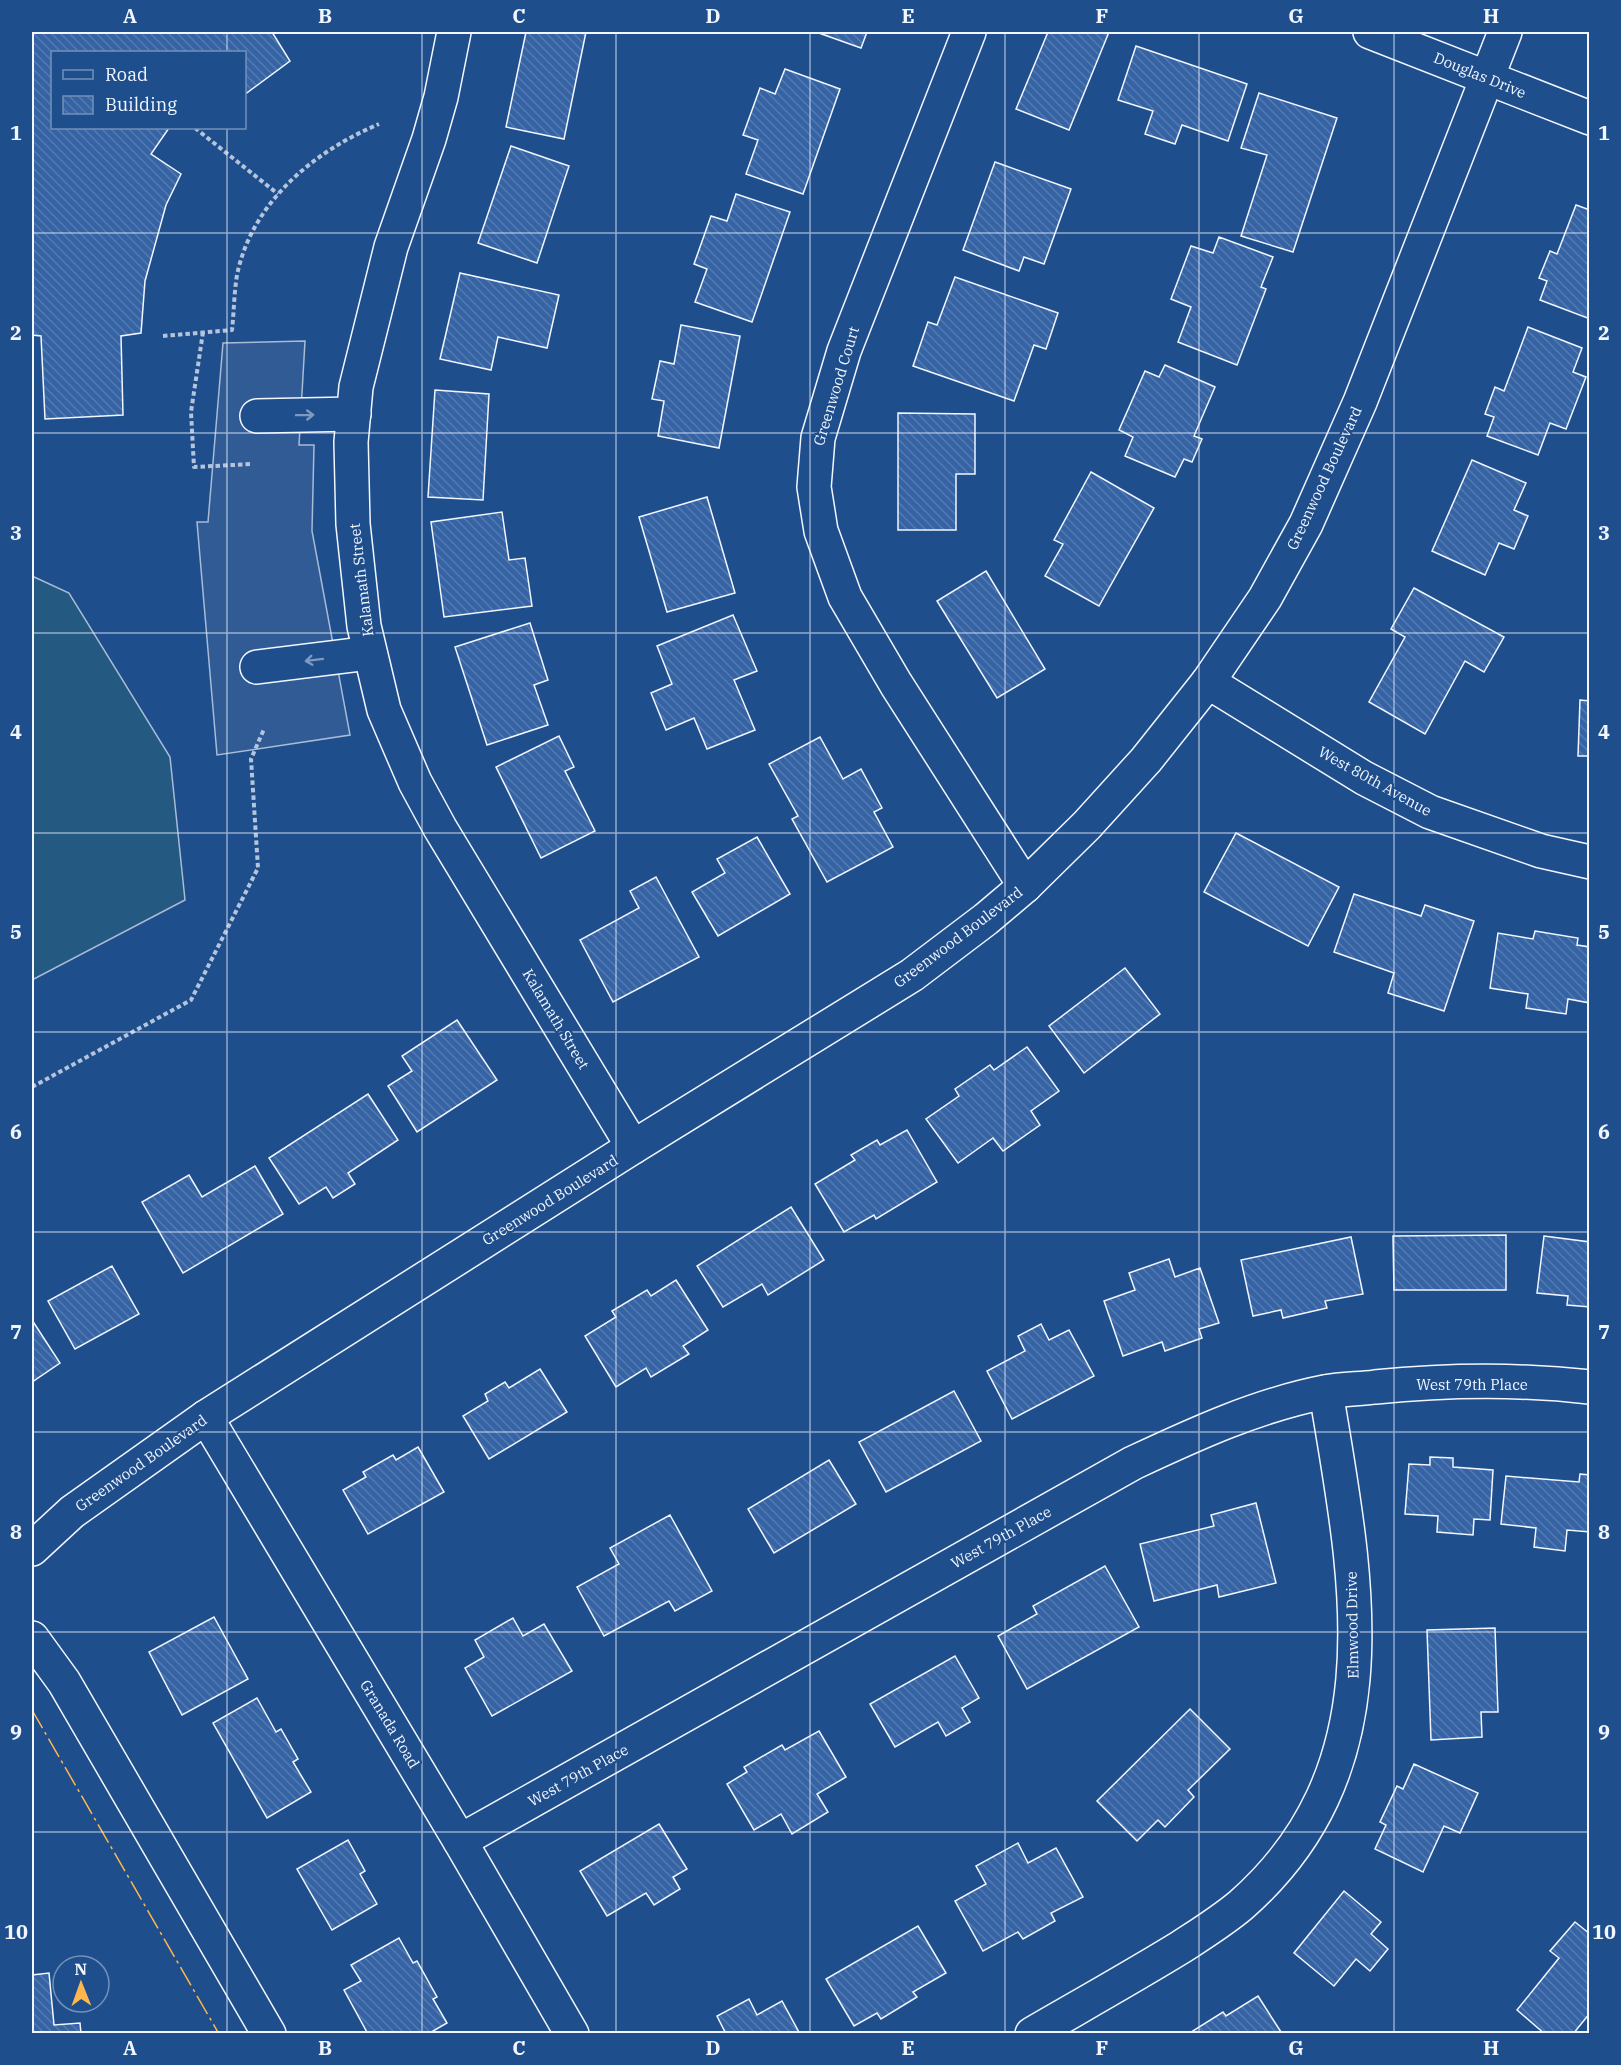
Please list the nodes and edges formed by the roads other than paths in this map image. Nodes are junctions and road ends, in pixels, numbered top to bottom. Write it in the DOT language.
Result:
graph roads {
  1 [pos="454,32"];
  2 [pos="969,32"];
  3 [pos="1370,32"];
  4 [pos="1505,32"];
  5 [pos="1486,78"];
  6 [pos="1590,118"];
  7 [pos="354,414"];
  8 [pos="257,416"];
  9 [pos="370,653"];
  10 [pos="257,667"];
  11 [pos="1208,682"];
  12 [pos="1590,862"];
  13 [pos="1025,886"];
  14 [pos="633,1147"];
  15 [pos="1590,1387"];
  16 [pos="1326,1392"];
  17 [pos="206,1417"];
  18 [pos="32,1549"];
  19 [pos="32,1638"];
  20 [pos="460,1841"];
  21 [pos="269,2034"];
  22 [pos="572,2034"];
  23 [pos="1032,2034"];
  1 -- 7 [label="street, Kalamath Street"];
  2 -- 13 [label="street, Greenwood Court"];
  3 -- 5 [label="street, Douglas Drive"];
  4 -- 5 [label="street, Greenwood Boulevard"];
  5 -- 6 [label="street, Douglas Drive"];
  5 -- 11 [label="street, Greenwood Boulevard"];
  8 -- 7 [label="street, one-way"];
  7 -- 9 [label="street, Kalamath Street"];
  9 -- 10 [label="street, one-way"];
  9 -- 14 [label="street, Kalamath Street"];
  11 -- 12 [label="street, West 80th Avenue"];
  11 -- 13 [label="street, Greenwood Boulevard"];
  13 -- 14 [label="street, Greenwood Boulevard"];
  14 -- 17 [label="street, Greenwood Boulevard"];
  15 -- 16 [label="street, West 79th Place"];
  16 -- 20 [label="street, West 79th Place"];
  16 -- 23 [label="street, Elmwood Drive"];
  17 -- 18 [label="street, Greenwood Boulevard"];
  17 -- 20 [label="street, Granada Road"];
  19 -- 21 [label="street"];
  20 -- 22 [label="street, Granada Road"];
}
